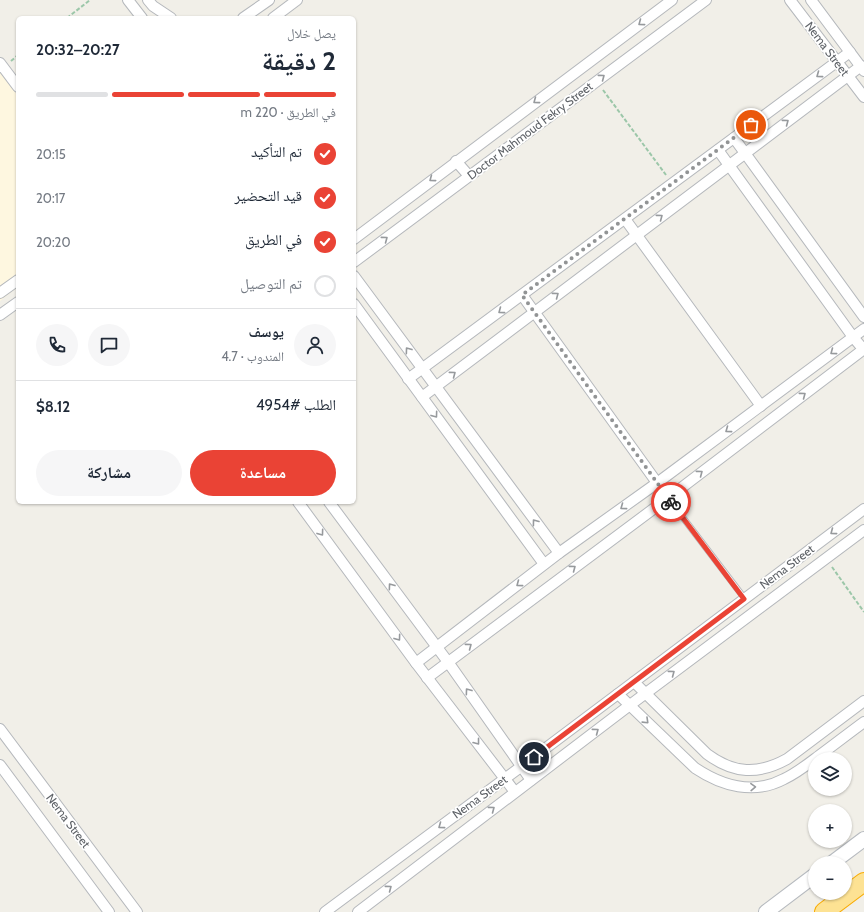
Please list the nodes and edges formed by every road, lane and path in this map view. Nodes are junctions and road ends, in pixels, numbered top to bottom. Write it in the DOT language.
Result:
graph roads {
  1 [pos="90,0"];
  2 [pos="128,0"];
  3 [pos="148,0"];
  4 [pos="269,0"];
  5 [pos="297,0"];
  6 [pos="672,0"];
  7 [pos="706,0"];
  8 [pos="790,0"];
  9 [pos="811,0"];
  10 [pos="70,16"];
  11 [pos="140,16"];
  12 [pos="168,16"];
  13 [pos="246,16"];
  14 [pos="276,16"];
  15 [pos="850,52"];
  16 [pos="837,62"];
  17 [pos="0,63"];
  18 [pos="862,69"];
  19 [pos="848,76"];
  20 [pos="597,81"];
  21 [pos="16,84"];
  22 [pos="864,97"];
  23 [pos="734,138"];
  24 [pos="718,150"];
  25 [pos="745,153"];
  26 [pos="456,161"];
  27 [pos="729,165"];
  28 [pos="470,176"];
  29 [pos="672,184"];
  30 [pos="625,219"];
  31 [pos="637,234"];
  32 [pos="356,236"];
  33 [pos="356,261"];
  34 [pos="356,279"];
  35 [pos="16,281"];
  36 [pos="0,293"];
  37 [pos="522,295"];
  38 [pos="16,303"];
  39 [pos="356,307"];
  40 [pos="535,312"];
  41 [pos="0,315"];
  42 [pos="864,317"];
  43 [pos="864,329"];
  44 [pos="853,337"];
  45 [pos="864,349"];
  46 [pos="422,369"];
  47 [pos="408,379"];
  48 [pos="435,387"];
  49 [pos="422,397"];
  50 [pos="761,406"];
  51 [pos="657,483"];
  52 [pos="668,498"];
  53 [pos="299,504"];
  54 [pos="330,504"];
  55 [pos="864,509"];
  56 [pos="864,530"];
  57 [pos="559,553"];
  58 [pos="826,558"];
  59 [pos="544,564"];
  60 [pos="744,599"];
  61 [pos="864,612"];
  62 [pos="436,647"];
  63 [pos="448,662"];
  64 [pos="416,663"];
  65 [pos="427,678"];
  66 [pos="634,682"];
  67 [pos="645,693"];
  68 [pos="618,694"];
  69 [pos="864,701"];
  70 [pos="630,705"];
  71 [pos="864,722"];
  72 [pos="0,729"];
  73 [pos="0,765"];
  74 [pos="522,766"];
  75 [pos="505,779"];
  76 [pos="531,780"];
  77 [pos="515,792"];
  78 [pos="864,839"];
  79 [pos="841,856"];
  80 [pos="808,881"];
  81 [pos="864,882"];
  82 [pos="109,912"];
  83 [pos="136,912"];
  84 [pos="325,912"];
  85 [pos="358,912"];
  86 [pos="766,912"];
  87 [pos="824,912"];
  1 -- 10 [label="path"];
  2 -- 11 [label="street"];
  3 -- 12 [label="street"];
  4 -- 13 [label="street"];
  5 -- 14 [label="street"];
  6 -- 26 [label="street, Doctor Mahmoud Fekry Street, one-way"];
  20 -- 7 [label="street, Doctor Mahmoud Fekry Street, one-way"];
  8 -- 16 [label="street, Nema Street"];
  9 -- 15 [label="street, Nema Street"];
  15 -- 16 [label="street"];
  15 -- 18 [label="street, Nema Street"];
  16 -- 19 [label="street, Nema Street"];
  16 -- 23 [label="street, one-way"];
  17 -- 21 [label="street"];
  18 -- 19 [label="street"];
  19 -- 22 [label="street, Nema Street"];
  25 -- 19 [label="street, one-way"];
  20 -- 28 [label="street, Doctor Mahmoud Fekry Street"];
  20 -- 29 [label="path"];
  23 -- 24 [label="street"];
  23 -- 25 [label="street"];
  24 -- 27 [label="street"];
  24 -- 29 [label="street"];
  25 -- 27 [label="street"];
  25 -- 42 [label="street"];
  26 -- 28 [label="street"];
  26 -- 32 [label="street, Doctor Mahmoud Fekry Street, one-way"];
  31 -- 27 [label="street, one-way"];
  27 -- 44 [label="street"];
  33 -- 28 [label="street, Doctor Mahmoud Fekry Street, one-way"];
  29 -- 30 [label="street"];
  30 -- 31 [label="street"];
  30 -- 37 [label="street"];
  40 -- 31 [label="street, one-way"];
  31 -- 50 [label="street"];
  46 -- 34 [label="street, one-way"];
  35 -- 36 [label="street"];
  37 -- 40 [label="street"];
  37 -- 46 [label="street, one-way"];
  38 -- 41 [label="street"];
  39 -- 47 [label="street"];
  48 -- 40 [label="street, one-way"];
  40 -- 51 [label="street"];
  43 -- 44 [label="street"];
  44 -- 45 [label="street"];
  44 -- 50 [label="street, one-way"];
  52 -- 45 [label="street, one-way"];
  46 -- 47 [label="street"];
  46 -- 48 [label="street"];
  47 -- 49 [label="street"];
  48 -- 49 [label="street"];
  57 -- 48 [label="street, one-way"];
  49 -- 59 [label="street, one-way"];
  50 -- 51 [label="street, one-way"];
  51 -- 52 [label="street"];
  51 -- 57 [label="street, one-way"];
  52 -- 60 [label="lane"];
  63 -- 52 [label="street, one-way"];
  53 -- 64 [label="street, one-way"];
  62 -- 54 [label="street, one-way"];
  55 -- 60 [label="street, Nema Street, one-way"];
  56 -- 58 [label="street, Nema Street"];
  57 -- 59 [label="street"];
  58 -- 61 [label="path"];
  67 -- 58 [label="street, Nema Street, one-way"];
  59 -- 62 [label="street, one-way"];
  60 -- 66 [label="street, Nema Street"];
  62 -- 63 [label="street"];
  62 -- 64 [label="street"];
  63 -- 65 [label="street"];
  74 -- 63 [label="street, one-way"];
  64 -- 65 [label="street"];
  65 -- 75 [label="street, one-way"];
  66 -- 67 [label="street"];
  66 -- 68 [label="street, Nema Street"];
  67 -- 69 [label="street"];
  67 -- 70 [label="street, Nema Street"];
  68 -- 70 [label="street"];
  68 -- 74 [label="street, Nema Street"];
  70 -- 71 [label="street, one-way"];
  76 -- 70 [label="street, Nema Street, one-way"];
  72 -- 83 [label="street, Nema Street"];
  73 -- 82 [label="street, Nema Street"];
  74 -- 75 [label="street, Nema Street"];
  74 -- 76 [label="street"];
  75 -- 77 [label="street"];
  75 -- 84 [label="street, Nema Street, one-way"];
  76 -- 77 [label="street, Nema Street"];
  85 -- 77 [label="street, Nema Street, one-way"];
  78 -- 79 [label="street"];
  80 -- 86 [label="street"];
  81 -- 87 [label="highway"];
}
